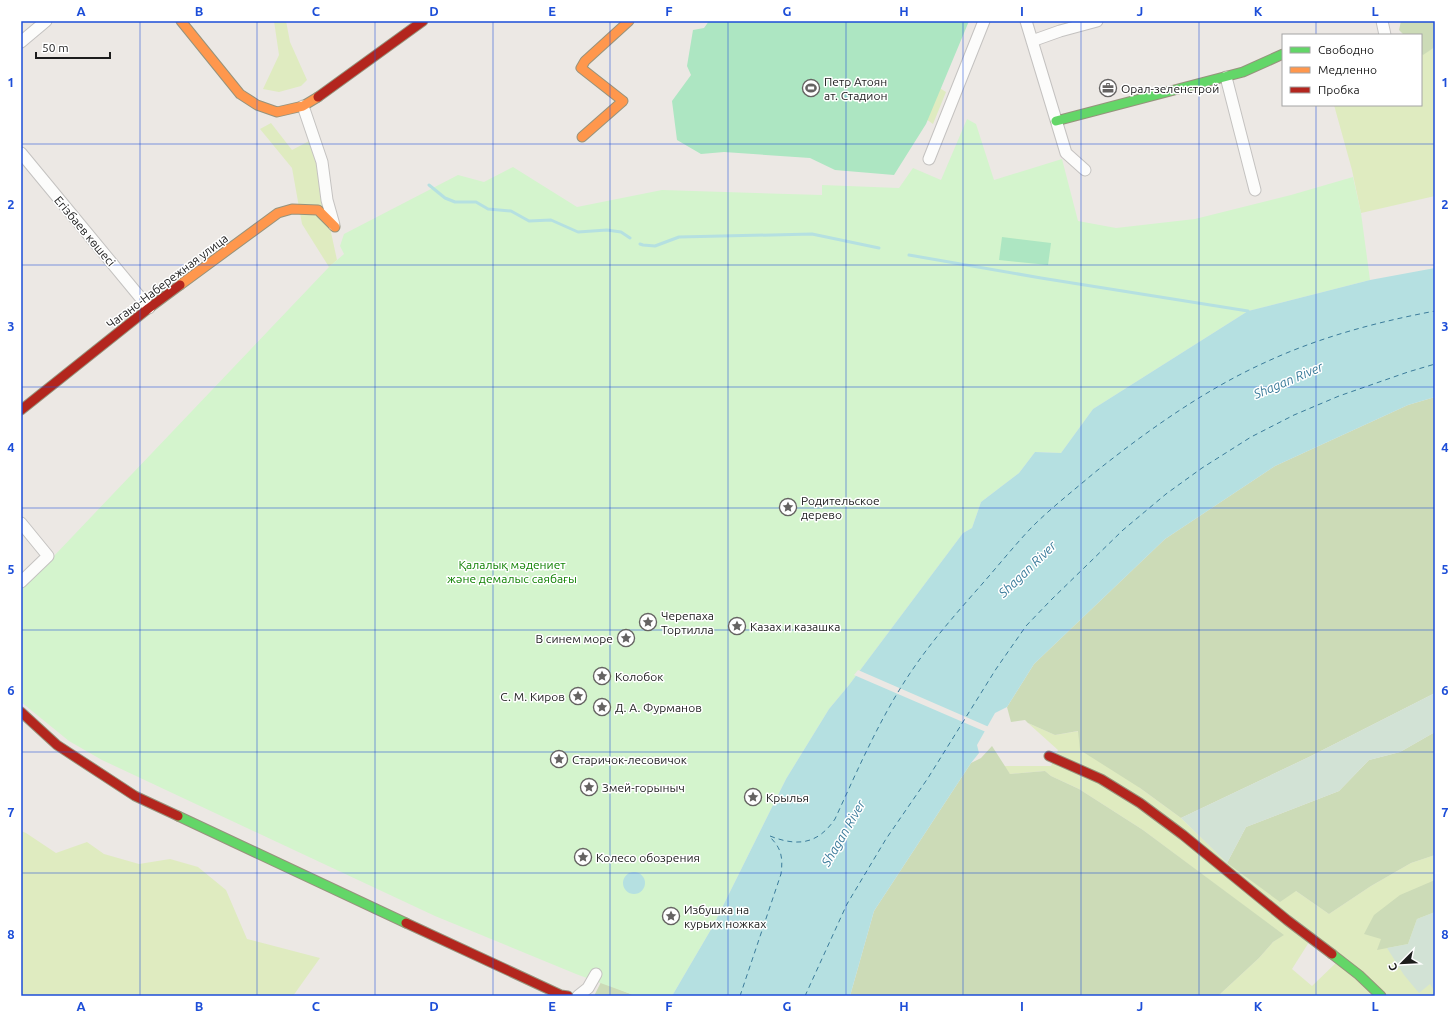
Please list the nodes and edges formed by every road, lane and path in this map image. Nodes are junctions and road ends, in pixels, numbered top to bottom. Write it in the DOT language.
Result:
graph roads {
  1 [pos="46,21"];
  2 [pos="181,21"];
  3 [pos="422,21"];
  4 [pos="629,21"];
  5 [pos="984,21"];
  6 [pos="1026,21"];
  7 [pos="1097,21"];
  8 [pos="1382,21"];
  9 [pos="1385,34"];
  10 [pos="1032,41"];
  11 [pos="21,42"];
  12 [pos="1282,54"];
  13 [pos="1226,77"];
  14 [pos="303,106"];
  15 [pos="1056,121"];
  16 [pos="582,137"];
  17 [pos="21,153"];
  18 [pos="929,159"];
  19 [pos="1086,170"];
  20 [pos="1255,190"];
  21 [pos="335,227"];
  22 [pos="149,308"];
  23 [pos="21,410"];
  24 [pos="21,523"];
  25 [pos="21,582"];
  26 [pos="21,712"];
  27 [pos="1049,756"];
  28 [pos="596,974"];
  29 [pos="568,996"];
  30 [pos="578,996"];
  31 [pos="1381,996"];
  1 -- 11 [label="street"];
  2 -- 14 [label="street"];
  3 -- 14 [label="street"];
  4 -- 16 [label="street"];
  5 -- 18 [label="street"];
  6 -- 10 [label="street"];
  7 -- 10 [label="street"];
  8 -- 9 [label="street"];
  10 -- 15 [label="street"];
  12 -- 13 [label="street"];
  13 -- 15 [label="street"];
  13 -- 20 [label="street"];
  14 -- 21 [label="street"];
  15 -- 19 [label="street"];
  17 -- 22 [label="street, Егізбаев көшесі"];
  21 -- 22 [label="street, Чагано-Набережная улица"];
  22 -- 23 [label="street, Чагано-Набережная улица"];
  24 -- 25 [label="street"];
  26 -- 29 [label="street"];
  27 -- 31 [label="street"];
  28 -- 30 [label="street"];
}
